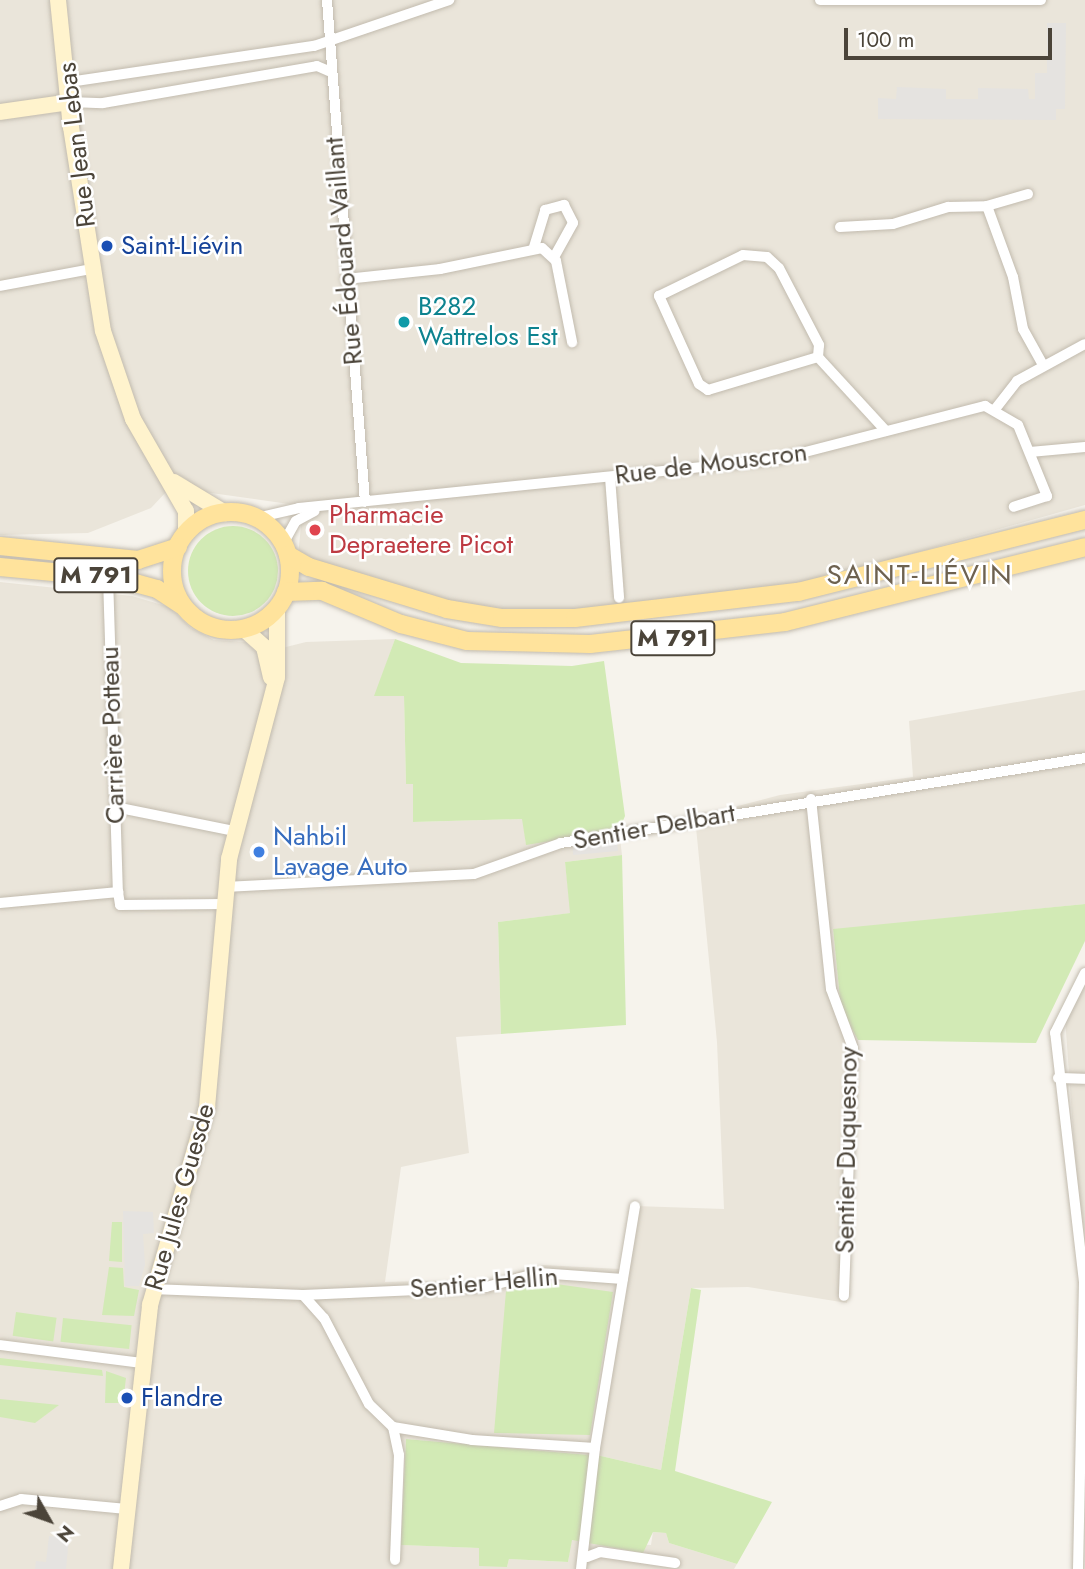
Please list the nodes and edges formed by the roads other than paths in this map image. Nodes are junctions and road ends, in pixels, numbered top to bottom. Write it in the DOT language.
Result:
graph roads {
  1 [pos="58,0"];
  2 [pos="327,0"];
  3 [pos="449,0"];
  4 [pos="820,0"];
  5 [pos="1041,0"];
  6 [pos="328,41"];
  7 [pos="213,60"];
  8 [pos="329,71"];
  9 [pos="69,82"];
  10 [pos="214,85"];
  11 [pos="69,102"];
  12 [pos="0,111"];
  13 [pos="1028,194"];
  14 [pos="987,206"];
  15 [pos="840,227"];
  16 [pos="534,247"];
  17 [pos="554,257"];
  18 [pos="92,269"];
  19 [pos="346,279"];
  20 [pos="0,286"];
  21 [pos="572,342"];
  22 [pos="1085,344"];
  23 [pos="818,357"];
  24 [pos="1043,366"];
  25 [pos="996,408"];
  26 [pos="886,431"];
  27 [pos="1085,447"];
  28 [pos="1030,452"];
  29 [pos="166,476"];
  30 [pos="610,477"];
  31 [pos="365,502"];
  32 [pos="1014,507"];
  33 [pos="324,508"];
  34 [pos="226,513"];
  35 [pos="256,518"];
  36 [pos="1085,520"];
  37 [pos="182,540"];
  38 [pos="0,546"];
  39 [pos="286,550"];
  40 [pos="1081,551"];
  41 [pos="0,567"];
  42 [pos="108,577"];
  43 [pos="286,592"];
  44 [pos="619,598"];
  45 [pos="185,607"];
  46 [pos="277,608"];
  47 [pos="244,629"];
  48 [pos="268,704"];
  49 [pos="1085,758"];
  50 [pos="811,799"];
  51 [pos="115,807"];
  52 [pos="234,831"];
  53 [pos="226,887"];
  54 [pos="118,892"];
  55 [pos="0,903"];
  56 [pos="224,904"];
  57 [pos="1085,973"];
  58 [pos="1058,1078"];
  59 [pos="1085,1079"];
  60 [pos="635,1206"];
  61 [pos="623,1279"];
  62 [pos="152,1289"];
  63 [pos="303,1295"];
  64 [pos="844,1296"];
  65 [pos="0,1345"];
  66 [pos="143,1363"];
  67 [pos="394,1427"];
  68 [pos="595,1448"];
  69 [pos="0,1506"];
  70 [pos="127,1509"];
  71 [pos="587,1557"];
  72 [pos="395,1560"];
  73 [pos="675,1563"];
  74 [pos="121,1569"];
  75 [pos="582,1569"];
  76 [pos="1078,1569"];
  1 -- 9 [label="main road, Rue Jean Lebas"];
  2 -- 6 [label="street, Rue Édouard Vaillant"];
  3 -- 6 [label="street"];
  4 -- 5 [label="street"];
  6 -- 7 [label="street"];
  6 -- 8 [label="street, Rue Édouard Vaillant"];
  7 -- 9 [label="street"];
  7 -- 10 [label="street"];
  8 -- 10 [label="street"];
  8 -- 19 [label="street, Rue Édouard Vaillant"];
  9 -- 11 [label="main road, Rue Jean Lebas"];
  10 -- 11 [label="street"];
  11 -- 12 [label="main road"];
  11 -- 18 [label="main road, Rue Jean Lebas"];
  13 -- 14 [label="street"];
  14 -- 15 [label="street"];
  14 -- 24 [label="street"];
  16 -- 17 [label="street"];
  16 -- 17 [label="street"];
  16 -- 19 [label="street"];
  17 -- 21 [label="street"];
  18 -- 20 [label="street"];
  18 -- 29 [label="main road, Rue Jean Lebas"];
  19 -- 31 [label="street, Rue Édouard Vaillant"];
  22 -- 24 [label="street"];
  23 -- 23 [label="street"];
  23 -- 26 [label="street"];
  24 -- 25 [label="street"];
  25 -- 26 [label="street, Rue de Mouscron"];
  25 -- 28 [label="street"];
  26 -- 30 [label="street, Rue de Mouscron"];
  27 -- 28 [label="street"];
  28 -- 32 [label="street"];
  29 -- 34 [label="main road"];
  29 -- 37 [label="main road, Rue Jean Lebas"];
  30 -- 31 [label="street, Rue de Mouscron"];
  30 -- 44 [label="street"];
  31 -- 33 [label="street, Rue de Mouscron"];
  33 -- 35 [label="street, Rue de Mouscron"];
  33 -- 39 [label="street, Rue de Mouscron"];
  34 -- 35 [label="main road"];
  34 -- 37 [label="main road"];
  35 -- 39 [label="main road"];
  36 -- 39 [label="main road, M 791"];
  37 -- 38 [label="main road, M 791"];
  37 -- 45 [label="main road"];
  39 -- 43 [label="main road"];
  40 -- 43 [label="main road, M 791"];
  41 -- 42 [label="main road, M 791"];
  42 -- 45 [label="main road, M 791"];
  42 -- 51 [label="street, Carrière Potteau"];
  43 -- 46 [label="main road"];
  45 -- 47 [label="main road"];
  46 -- 47 [label="main road"];
  46 -- 48 [label="main road, Rue Jules Guesde"];
  47 -- 48 [label="main road, Rue Jules Guesde"];
  48 -- 52 [label="main road, Rue Jules Guesde"];
  49 -- 50 [label="street, Sentier Delbart"];
  50 -- 53 [label="street, Sentier Delbart"];
  50 -- 64 [label="street, Sentier Duquesnoy"];
  51 -- 52 [label="street"];
  51 -- 54 [label="street, Carrière Potteau"];
  52 -- 53 [label="main road, Rue Jules Guesde"];
  53 -- 56 [label="main road, Rue Jules Guesde"];
  54 -- 55 [label="street"];
  54 -- 56 [label="street"];
  56 -- 62 [label="main road, Rue Jules Guesde"];
  57 -- 58 [label="street"];
  58 -- 59 [label="street"];
  58 -- 76 [label="street"];
  60 -- 61 [label="street"];
  61 -- 63 [label="street, Sentier Hellin"];
  61 -- 68 [label="street"];
  62 -- 63 [label="street, Sentier Hellin"];
  62 -- 66 [label="main road, Rue Jules Guesde"];
  63 -- 67 [label="street"];
  65 -- 66 [label="street"];
  66 -- 70 [label="main road, Rue Jules Guesde"];
  67 -- 68 [label="street"];
  67 -- 72 [label="street"];
  68 -- 71 [label="street"];
  69 -- 70 [label="street"];
  70 -- 74 [label="main road, Rue Jules Guesde"];
  71 -- 73 [label="street"];
  71 -- 75 [label="street"];
}
